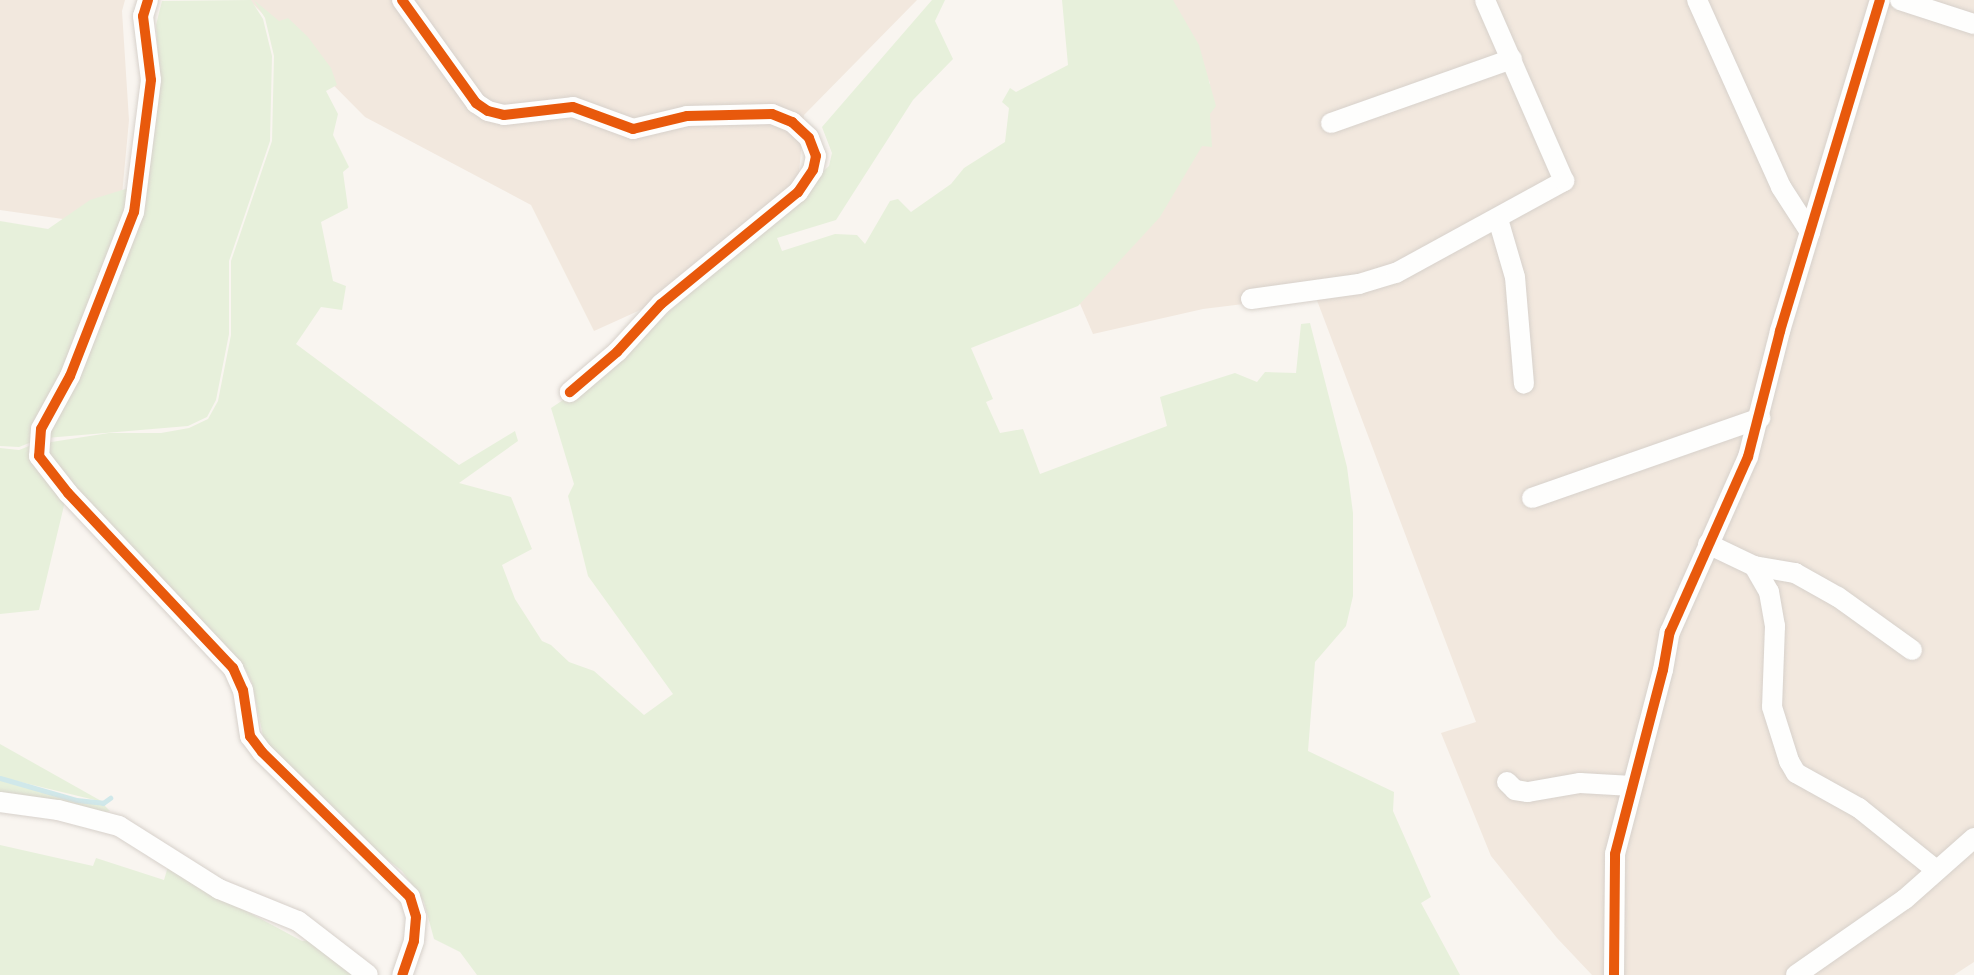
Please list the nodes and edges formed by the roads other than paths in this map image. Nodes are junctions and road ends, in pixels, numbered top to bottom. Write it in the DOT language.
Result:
graph roads {
  1 [pos="148,0"];
  2 [pos="402,0"];
  3 [pos="1485,0"];
  4 [pos="1697,0"];
  5 [pos="1880,0"];
  6 [pos="1900,0"];
  7 [pos="1974,24"];
  8 [pos="1512,59"];
  9 [pos="1331,123"];
  10 [pos="1498,219"];
  11 [pos="1810,232"];
  12 [pos="1251,299"];
  13 [pos="1524,384"];
  14 [pos="570,392"];
  15 [pos="1760,418"];
  16 [pos="1532,498"];
  17 [pos="1708,544"];
  18 [pos="1754,566"];
  19 [pos="1912,650"];
  20 [pos="1507,782"];
  21 [pos="1632,786"];
  22 [pos="0,802"];
  23 [pos="1974,838"];
  24 [pos="1936,870"];
  25 [pos="368,975"];
  26 [pos="402,975"];
  27 [pos="1614,975"];
  28 [pos="1796,975"];
  1 -- 26 [label="street"];
  2 -- 14 [label="street"];
  3 -- 8 [label="street"];
  4 -- 11 [label="street"];
  5 -- 11 [label="street"];
  6 -- 7 [label="street"];
  8 -- 9 [label="street"];
  8 -- 10 [label="street"];
  10 -- 12 [label="street"];
  10 -- 13 [label="street"];
  11 -- 15 [label="street"];
  15 -- 16 [label="street"];
  15 -- 17 [label="street"];
  17 -- 18 [label="street"];
  17 -- 21 [label="street"];
  18 -- 19 [label="street"];
  18 -- 24 [label="street"];
  20 -- 21 [label="street"];
  21 -- 27 [label="street"];
  22 -- 25 [label="street"];
  23 -- 24 [label="street"];
  24 -- 28 [label="street"];
}
